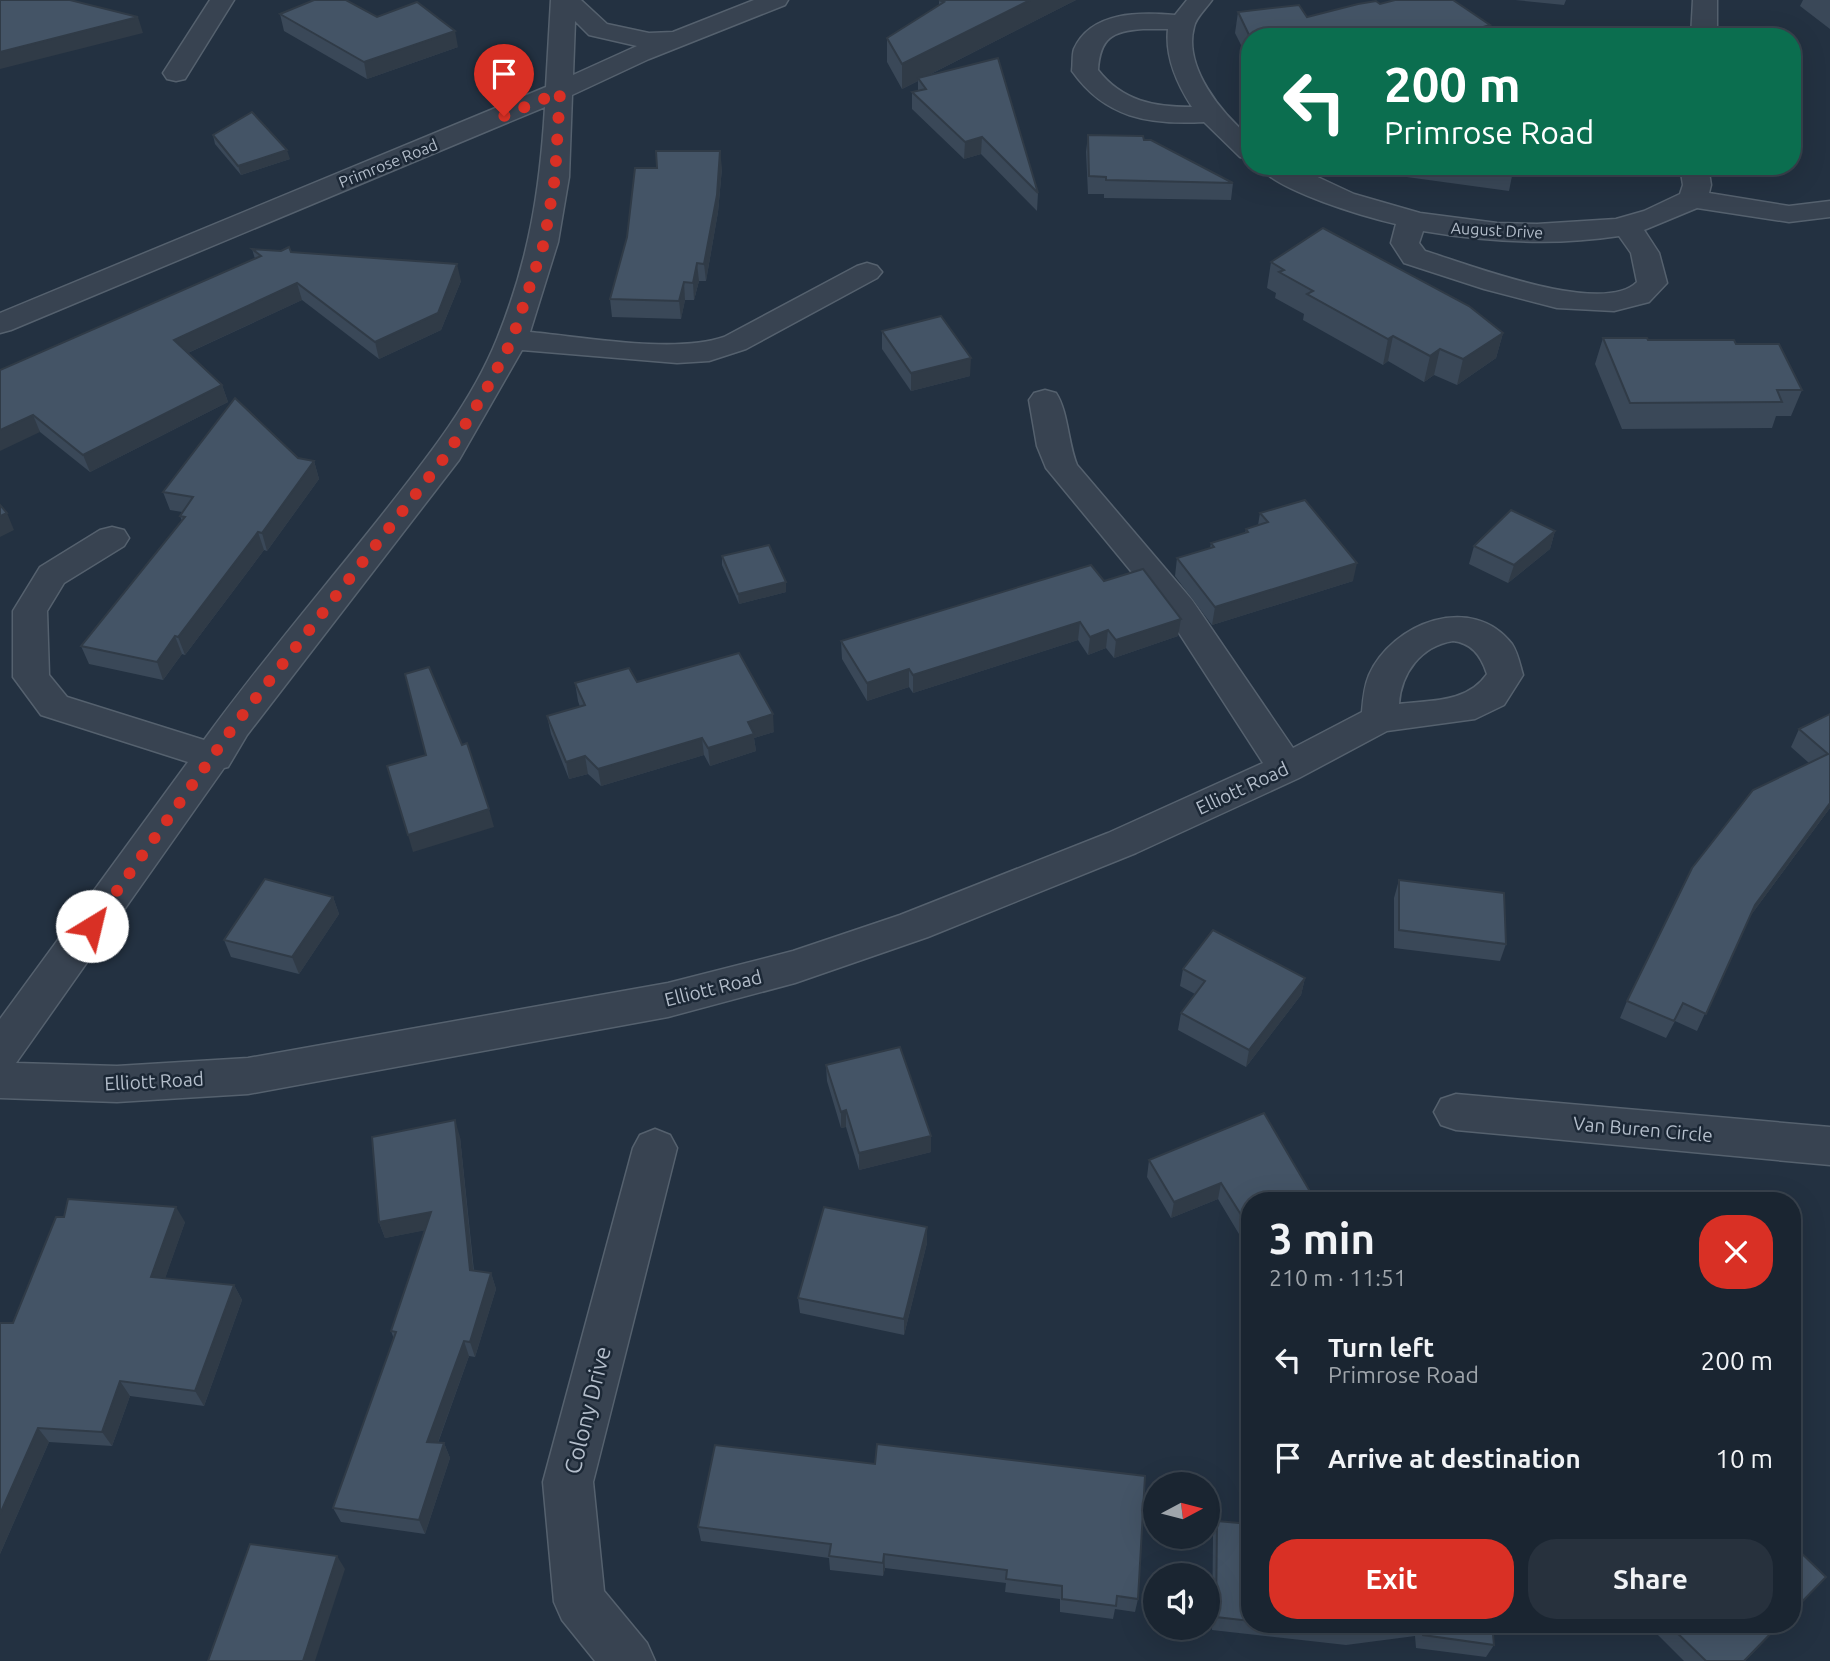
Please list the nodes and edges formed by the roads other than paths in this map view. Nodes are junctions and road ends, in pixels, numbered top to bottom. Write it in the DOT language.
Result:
graph roads {
  1 [pos="222,0"];
  2 [pos="565,0"];
  3 [pos="776,0"];
  4 [pos="1200,0"];
  5 [pos="1706,0"];
  6 [pos="1183,23"];
  7 [pos="1704,28"];
  8 [pos="682,38"];
  9 [pos="176,74"];
  10 [pos="560,92"];
  11 [pos="1209,114"];
  12 [pos="1241,143"];
  13 [pos="1292,175"];
  14 [pos="1695,175"];
  15 [pos="1693,199"];
  16 [pos="1830,209"];
  17 [pos="1411,222"];
  18 [pos="1627,226"];
  19 [pos="867,272"];
  20 [pos="0,324"];
  21 [pos="512,340"];
  22 [pos="1045,400"];
  23 [pos="112,538"];
  24 [pos="1380,719"];
  25 [pos="215,757"];
  26 [pos="1286,768"];
  27 [pos="0,1052"];
  28 [pos="0,1080"];
  29 [pos="1456,1112"];
  30 [pos="1830,1146"];
  31 [pos="655,1148"];
  32 [pos="629,1661"];
  1 -- 9 [label="street"];
  2 -- 8 [label="street"];
  2 -- 10 [label="street"];
  3 -- 8 [label="street, Primrose Road"];
  4 -- 6 [label="street"];
  5 -- 7 [label="street"];
  6 -- 11 [label="street"];
  6 -- 11 [label="street"];
  8 -- 10 [label="street, Primrose Road"];
  10 -- 20 [label="street, Primrose Road"];
  10 -- 21 [label="street"];
  11 -- 12 [label="street"];
  13 -- 17 [label="street, August Drive"];
  14 -- 15 [label="street"];
  15 -- 16 [label="street"];
  15 -- 18 [label="street, August Drive"];
  17 -- 18 [label="street, August Drive"];
  17 -- 18 [label="street"];
  19 -- 21 [label="street"];
  21 -- 25 [label="street"];
  22 -- 26 [label="street"];
  23 -- 25 [label="street"];
  24 -- 26 [label="street, Elliott Road"];
  25 -- 27 [label="street"];
  26 -- 28 [label="street, Elliott Road"];
  29 -- 30 [label="street, Van Buren Circle"];
  31 -- 32 [label="street, Colony Drive"];
}
